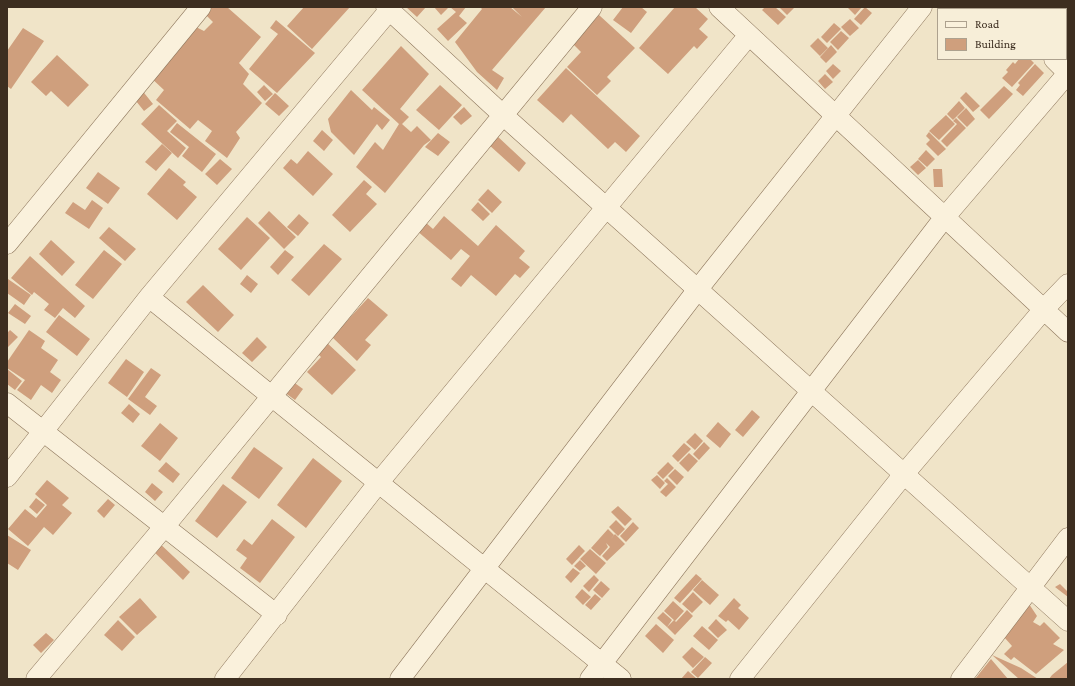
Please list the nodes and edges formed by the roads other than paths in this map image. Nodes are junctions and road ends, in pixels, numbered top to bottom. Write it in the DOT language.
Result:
graph roads {
  1 [pos="201,7"];
  2 [pos="592,7"];
  3 [pos="922,7"];
  4 [pos="389,8"];
  5 [pos="724,9"];
  6 [pos="749,35"];
  7 [pos="1055,60"];
  8 [pos="1068,73"];
  9 [pos="504,116"];
  10 [pos="835,117"];
  11 [pos="606,206"];
  12 [pos="944,218"];
  13 [pos="7,244"];
  14 [pos="1068,284"];
  15 [pos="698,289"];
  16 [pos="149,297"];
  17 [pos="1044,309"];
  18 [pos="1068,332"];
  19 [pos="811,390"];
  20 [pos="271,398"];
  21 [pos="7,403"];
  22 [pos="43,432"];
  23 [pos="904,474"];
  24 [pos="7,478"];
  25 [pos="380,482"];
  26 [pos="164,527"];
  27 [pos="1068,538"];
  28 [pos="484,570"];
  29 [pos="1031,586"];
  30 [pos="277,615"];
  31 [pos="1068,621"];
  32 [pos="602,663"];
  33 [pos="36,679"];
  34 [pos="225,679"];
  35 [pos="400,679"];
  36 [pos="590,679"];
  37 [pos="621,679"];
  38 [pos="740,679"];
  39 [pos="961,679"];
  1 -- 13 [label="street"];
  2 -- 9 [label="street"];
  3 -- 10 [label="street"];
  4 -- 9 [label="street"];
  4 -- 16 [label="street"];
  5 -- 6 [label="street"];
  6 -- 10 [label="street"];
  6 -- 11 [label="street"];
  7 -- 8 [label="street"];
  8 -- 12 [label="street"];
  9 -- 11 [label="street"];
  9 -- 20 [label="street"];
  10 -- 12 [label="street"];
  10 -- 15 [label="street"];
  11 -- 15 [label="street"];
  11 -- 25 [label="street"];
  12 -- 17 [label="street"];
  12 -- 19 [label="street"];
  14 -- 17 [label="street"];
  15 -- 19 [label="street"];
  15 -- 28 [label="street"];
  16 -- 20 [label="street"];
  16 -- 22 [label="street"];
  17 -- 18 [label="street"];
  17 -- 23 [label="street"];
  19 -- 23 [label="street"];
  19 -- 32 [label="street"];
  20 -- 25 [label="street"];
  20 -- 26 [label="street"];
  21 -- 22 [label="street"];
  22 -- 24 [label="street"];
  22 -- 26 [label="street"];
  23 -- 29 [label="street"];
  23 -- 38 [label="street"];
  25 -- 28 [label="street"];
  25 -- 30 [label="street"];
  26 -- 30 [label="street"];
  26 -- 33 [label="street"];
  27 -- 29 [label="street"];
  28 -- 32 [label="street"];
  28 -- 35 [label="street"];
  29 -- 31 [label="street"];
  29 -- 39 [label="street"];
  30 -- 34 [label="street"];
  32 -- 36 [label="street"];
  32 -- 37 [label="street"];
}
